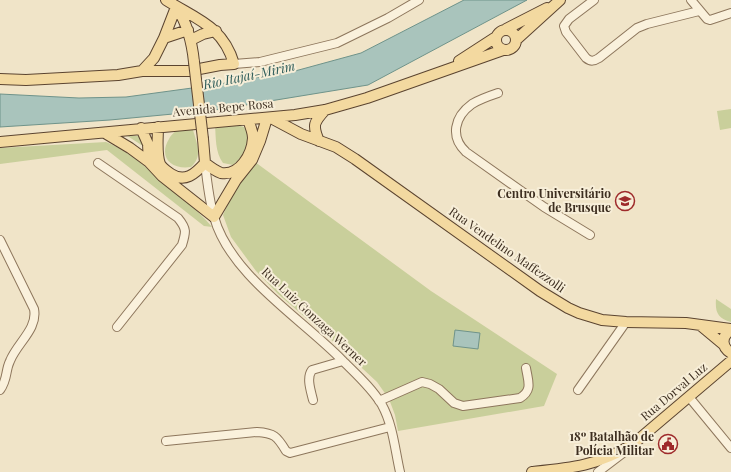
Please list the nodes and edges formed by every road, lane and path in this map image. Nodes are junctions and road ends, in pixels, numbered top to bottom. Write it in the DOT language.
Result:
graph roads {
  1 [pos="166,0"];
  2 [pos="419,0"];
  3 [pos="594,0"];
  4 [pos="691,0"];
  5 [pos="559,1"];
  6 [pos="176,6"];
  7 [pos="699,11"];
  8 [pos="731,12"];
  9 [pos="506,30"];
  10 [pos="216,31"];
  11 [pos="189,35"];
  12 [pos="496,37"];
  13 [pos="164,38"];
  14 [pos="516,40"];
  15 [pos="228,48"];
  16 [pos="504,50"];
  17 [pos="154,58"];
  18 [pos="234,64"];
  19 [pos="220,65"];
  20 [pos="142,71"];
  21 [pos="159,72"];
  22 [pos="442,72"];
  23 [pos="0,79"];
  24 [pos="498,93"];
  25 [pos="324,110"];
  26 [pos="269,118"];
  27 [pos="248,120"];
  28 [pos="158,127"];
  29 [pos="141,128"];
  30 [pos="105,133"];
  31 [pos="319,141"];
  32 [pos="0,142"];
  33 [pos="149,162"];
  34 [pos="98,163"];
  35 [pos="205,163"];
  36 [pos="214,217"];
  37 [pos="590,235"];
  38 [pos="0,240"];
  39 [pos="626,322"];
  40 [pos="700,325"];
  41 [pos="117,327"];
  42 [pos="731,330"];
  43 [pos="727,349"];
  44 [pos="343,361"];
  45 [pos="731,361"];
  46 [pos="526,368"];
  47 [pos="722,370"];
  48 [pos="0,390"];
  49 [pos="578,390"];
  50 [pos="689,397"];
  51 [pos="313,400"];
  52 [pos="379,401"];
  53 [pos="390,427"];
  54 [pos="166,441"];
  55 [pos="632,445"];
  56 [pos="731,448"];
  57 [pos="400,472"];
  58 [pos="536,472"];
  59 [pos="598,472"];
  1 -- 6 [label="main road"];
  2 -- 18 [label="street"];
  3 -- 7 [label="street"];
  4 -- 7 [label="street"];
  5 -- 9 [label="main road"];
  5 -- 14 [label="main road"];
  6 -- 10 [label="main road"];
  6 -- 11 [label="main road, Rua Luiz Gonzaga Werner"];
  6 -- 13 [label="main road"];
  7 -- 8 [label="street"];
  9 -- 12 [label="main road"];
  9 -- 14 [label="main road"];
  10 -- 11 [label="main road"];
  10 -- 15 [label="main road"];
  11 -- 13 [label="main road"];
  11 -- 35 [label="main road, Rua Luiz Gonzaga Werner, bridge"];
  12 -- 16 [label="main road"];
  12 -- 22 [label="main road, Avenida Bepe Rosa"];
  13 -- 17 [label="main road"];
  14 -- 16 [label="main road"];
  15 -- 18 [label="main road"];
  15 -- 19 [label="main road"];
  16 -- 22 [label="main road, Avenida Bepe Rosa"];
  17 -- 20 [label="main road"];
  17 -- 21 [label="main road"];
  18 -- 19 [label="main road"];
  19 -- 21 [label="main road"];
  20 -- 21 [label="main road"];
  20 -- 23 [label="main road"];
  22 -- 25 [label="main road, Avenida Bepe Rosa"];
  24 -- 37 [label="street"];
  25 -- 26 [label="main road, Avenida Bepe Rosa"];
  25 -- 31 [label="main road"];
  26 -- 27 [label="main road, Avenida Bepe Rosa"];
  26 -- 31 [label="main road, Rua Vendelino Maffezzolli"];
  26 -- 36 [label="main road"];
  27 -- 28 [label="main road, Avenida Bepe Rosa"];
  27 -- 35 [label="main road"];
  28 -- 29 [label="main road, Avenida Bepe Rosa"];
  28 -- 35 [label="main road"];
  29 -- 30 [label="main road, Avenida Bepe Rosa"];
  29 -- 33 [label="main road"];
  30 -- 32 [label="main road, Avenida Bepe Rosa"];
  30 -- 33 [label="main road"];
  31 -- 39 [label="main road, Rua Vendelino Maffezzolli"];
  33 -- 36 [label="main road"];
  34 -- 41 [label="street"];
  35 -- 36 [label="street, Rua Luiz Gonzaga Werner"];
  36 -- 44 [label="street, Rua Luiz Gonzaga Werner"];
  38 -- 48 [label="street"];
  39 -- 40 [label="main road, Rua Vendelino Maffezzolli"];
  39 -- 49 [label="street"];
  40 -- 42 [label="main road, Rua Vendelino Maffezzolli"];
  40 -- 43 [label="main road"];
  42 -- 43 [label="main road, Rua Dorval Luz"];
  43 -- 47 [label="main road, Rua Dorval Luz"];
  44 -- 51 [label="street"];
  44 -- 52 [label="street, Rua Luiz Gonzaga Werner"];
  45 -- 47 [label="main road, Rua Dorval Luz"];
  46 -- 52 [label="street"];
  47 -- 50 [label="main road, Rua Dorval Luz"];
  50 -- 55 [label="main road, Rua Dorval Luz"];
  50 -- 56 [label="street"];
  52 -- 53 [label="street, Rua Luiz Gonzaga Werner"];
  53 -- 54 [label="street"];
  53 -- 57 [label="street, Rua Luiz Gonzaga Werner"];
  55 -- 58 [label="main road, Rua Dorval Luz"];
  55 -- 59 [label="street"];
}
